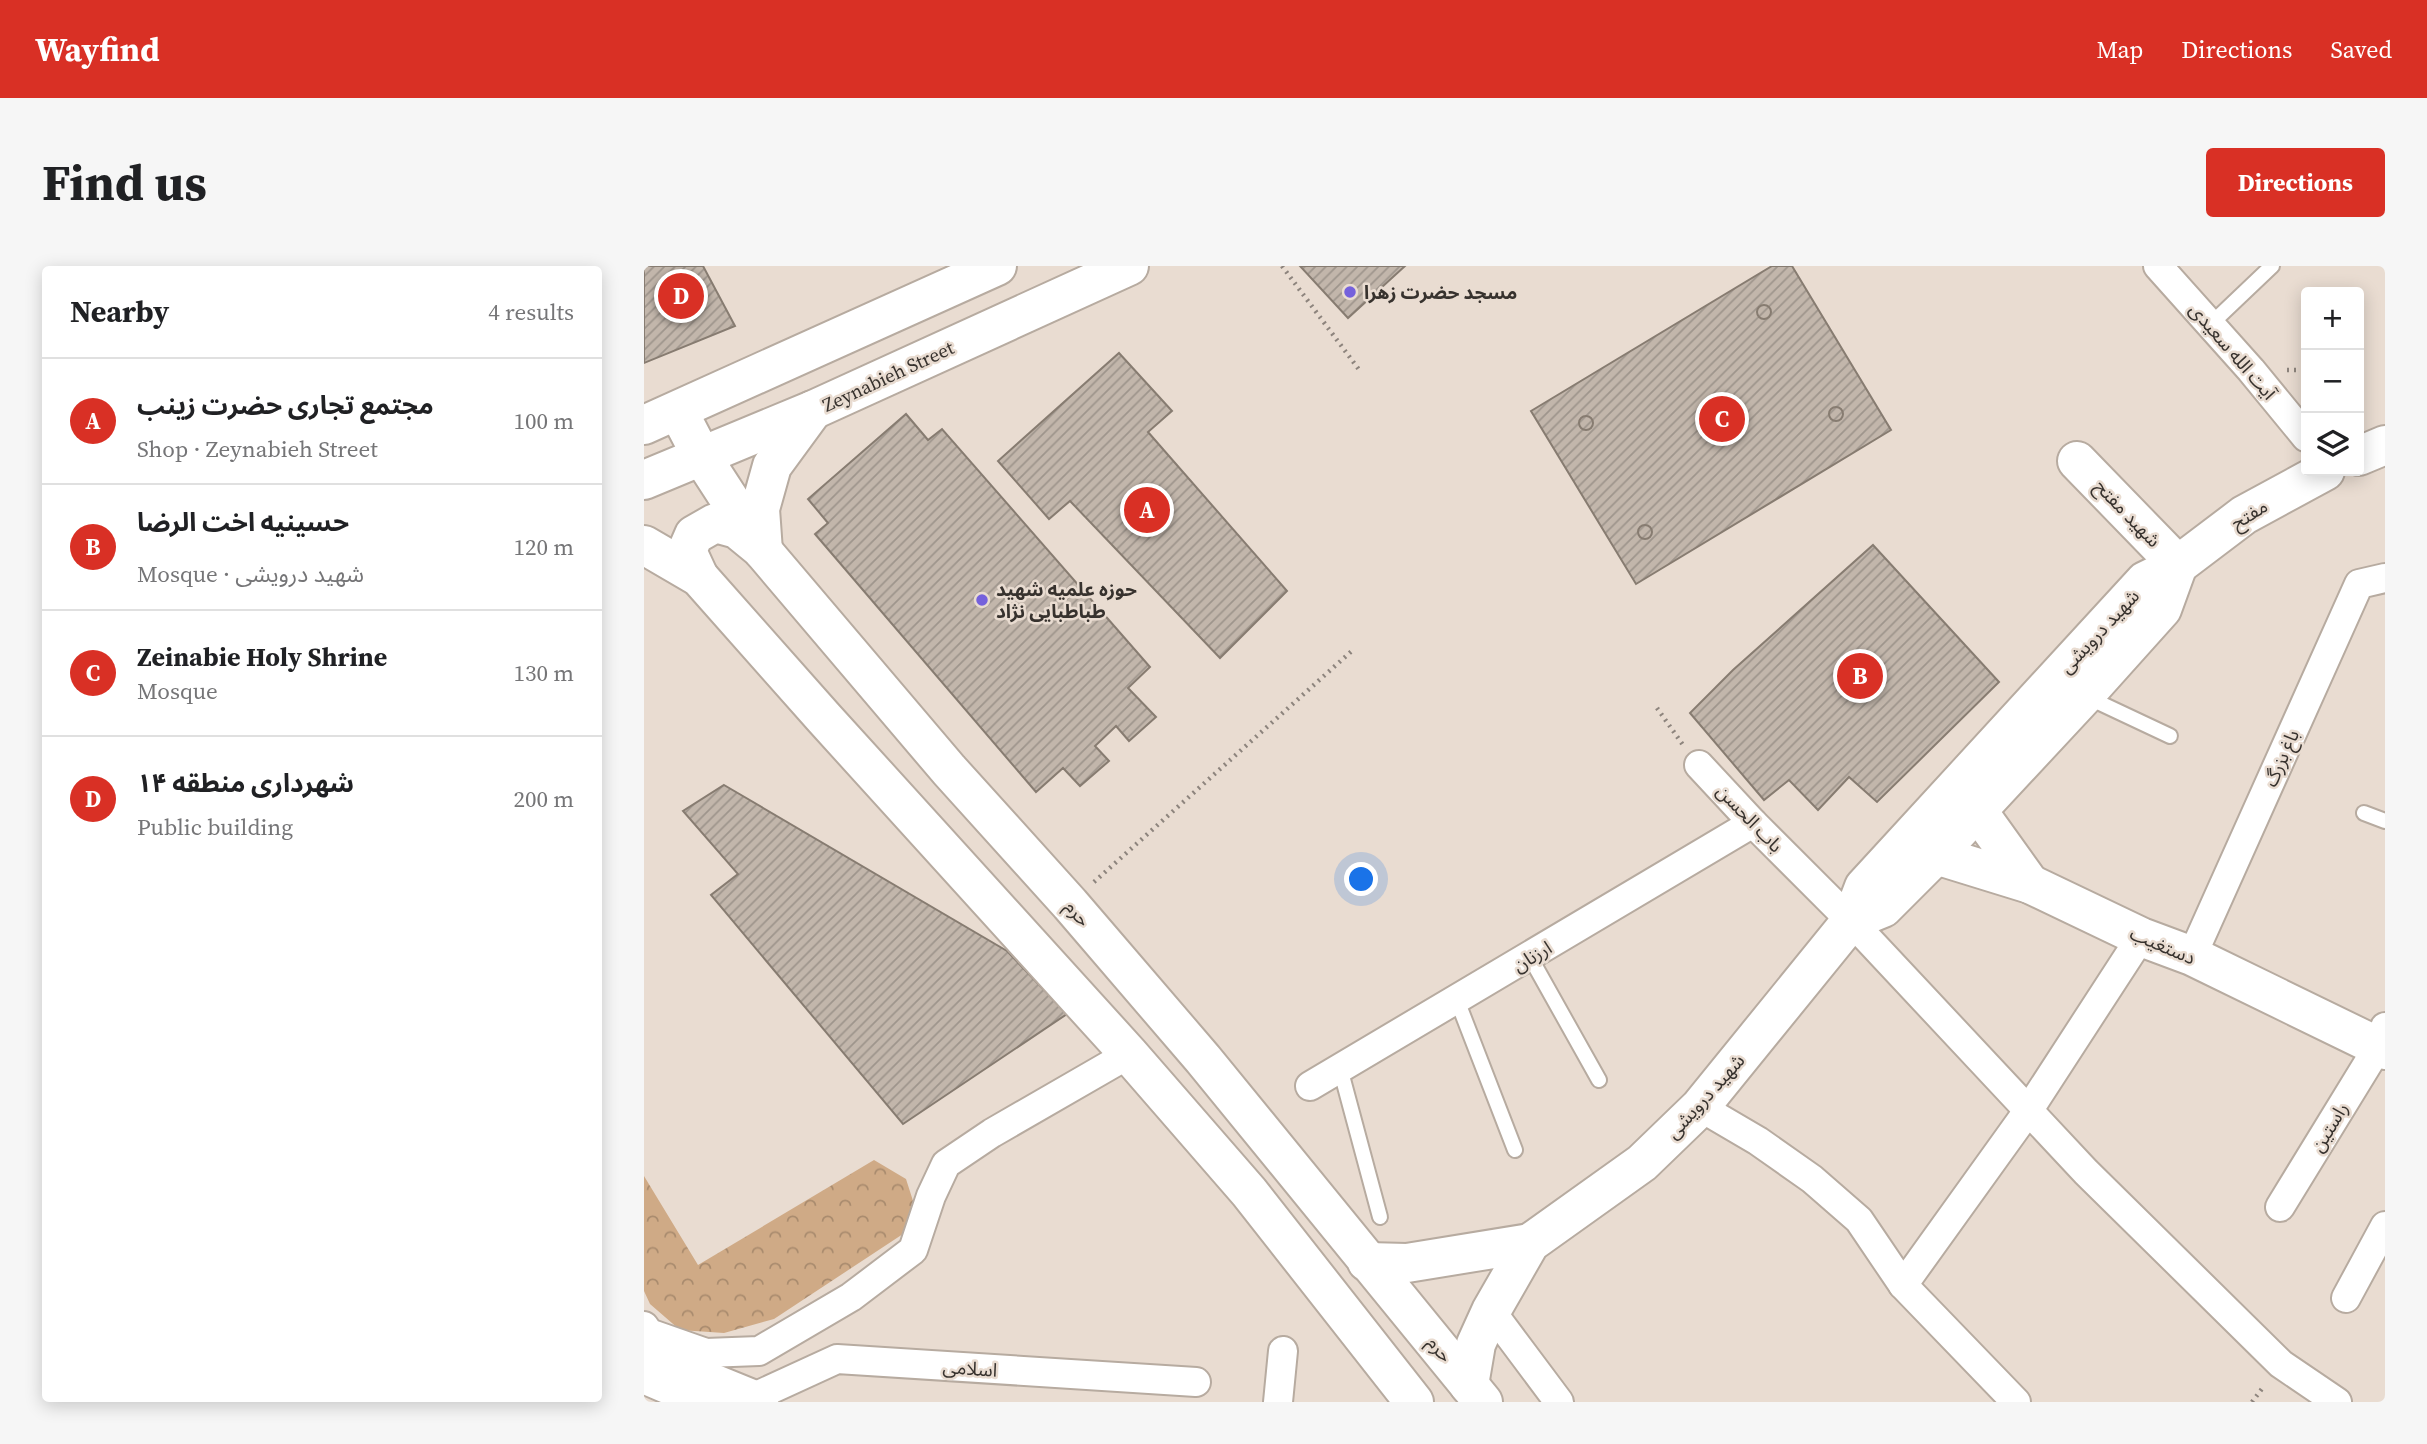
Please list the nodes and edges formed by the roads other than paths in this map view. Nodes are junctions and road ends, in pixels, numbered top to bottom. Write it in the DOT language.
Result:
graph roads {
  1 [pos="997,266"];
  2 [pos="1129,266"];
  3 [pos="2158,266"];
  4 [pos="2272,266"];
  5 [pos="2211,324"];
  6 [pos="813,410"];
  7 [pos="661,418"];
  8 [pos="2301,431"];
  9 [pos="2385,445"];
  10 [pos="2364,454"];
  11 [pos="702,457"];
  12 [pos="2077,461"];
  13 [pos="2316,476"];
  14 [pos="644,480"];
  15 [pos="644,545"];
  16 [pos="764,551"];
  17 [pos="2178,565"];
  18 [pos="699,577"];
  19 [pos="2385,578"];
  20 [pos="2084,696"];
  21 [pos="2170,736"];
  22 [pos="1699,765"];
  23 [pos="1977,810"];
  24 [pos="2364,813"];
  25 [pos="2385,821"];
  26 [pos="1753,823"];
  27 [pos="1936,855"];
  28 [pos="2030,884"];
  29 [pos="1851,921"];
  30 [pos="2141,937"];
  31 [pos="2192,956"];
  32 [pos="1530,957"];
  33 [pos="1457,1000"];
  34 [pos="2383,1041"];
  35 [pos="1129,1054"];
  36 [pos="1340,1068"];
  37 [pos="1599,1080"];
  38 [pos="1310,1086"];
  39 [pos="1700,1108"];
  40 [pos="2028,1111"];
  41 [pos="1515,1150"];
  42 [pos="2280,1207"];
  43 [pos="1380,1217"];
  44 [pos="2385,1226"];
  45 [pos="1531,1243"];
  46 [pos="1367,1262"];
  47 [pos="1903,1285"];
  48 [pos="2346,1298"];
  49 [pos="1491,1311"];
  50 [pos="644,1326"];
  51 [pos="1283,1351"];
  52 [pos="644,1355"];
  53 [pos="644,1374"];
  54 [pos="1196,1382"];
  55 [pos="1476,1393"];
  56 [pos="756,1400"];
  57 [pos="709,1402"];
  58 [pos="1278,1402"];
  59 [pos="1414,1402"];
  60 [pos="1559,1402"];
  61 [pos="2016,1402"];
  62 [pos="2337,1402"];
  1 -- 7 [label="street"];
  2 -- 6 [label="street, Zeynabieh Street"];
  3 -- 5 [label="street, آیت الله سعیدی"];
  4 -- 5 [label="lane"];
  5 -- 8 [label="street, آیت الله سعیدی"];
  6 -- 11 [label="street, Zeynabieh Street"];
  6 -- 16 [label="street"];
  7 -- 11 [label="street"];
  9 -- 10 [label="street"];
  11 -- 14 [label="street, Zeynabieh Street"];
  11 -- 16 [label="street"];
  12 -- 17 [label="street, شهید مفتح"];
  13 -- 17 [label="street, مفتح"];
  15 -- 18 [label="street"];
  16 -- 18 [label="street"];
  16 -- 46 [label="street, حرم"];
  17 -- 20 [label="street, شهید درویشی"];
  17 -- 29 [label="street, شهید درویشی"];
  18 -- 35 [label="street"];
  19 -- 31 [label="street, باغ بزرگ"];
  20 -- 21 [label="lane"];
  20 -- 23 [label="street, شهید درویشی"];
  22 -- 26 [label="street, باب الحسن"];
  23 -- 27 [label="street, شهید درویشی"];
  23 -- 28 [label="street"];
  24 -- 25 [label="lane"];
  26 -- 29 [label="street, باب الحسن"];
  26 -- 32 [label="street, ارزنان"];
  27 -- 28 [label="street, دستغیب"];
  27 -- 29 [label="street, شهید درویشی"];
  28 -- 30 [label="street, دستغیب"];
  29 -- 39 [label="street, شهید درویشی"];
  29 -- 40 [label="street, باب الحسن"];
  30 -- 31 [label="street, دستغیب"];
  30 -- 40 [label="street"];
  31 -- 34 [label="street, دستغیب"];
  32 -- 33 [label="street, ارزنان"];
  32 -- 37 [label="lane"];
  33 -- 36 [label="street, ارزنان"];
  33 -- 41 [label="lane"];
  34 -- 42 [label="street, راستین"];
  35 -- 50 [label="street"];
  35 -- 59 [label="street"];
  36 -- 38 [label="street, ارزنان"];
  36 -- 43 [label="lane"];
  39 -- 45 [label="street, شهید درویشی"];
  39 -- 47 [label="street"];
  40 -- 47 [label="street"];
  40 -- 62 [label="street, باب الحسن"];
  44 -- 48 [label="street"];
  45 -- 46 [label="street, شهید درویشی"];
  45 -- 49 [label="street, شهید درویشی"];
  46 -- 55 [label="street, حرم"];
  47 -- 61 [label="street"];
  49 -- 55 [label="street, شهید درویشی"];
  49 -- 60 [label="street"];
  51 -- 58 [label="street"];
  52 -- 56 [label="street"];
  53 -- 57 [label="street"];
  54 -- 56 [label="street, اسلامی"];
}
